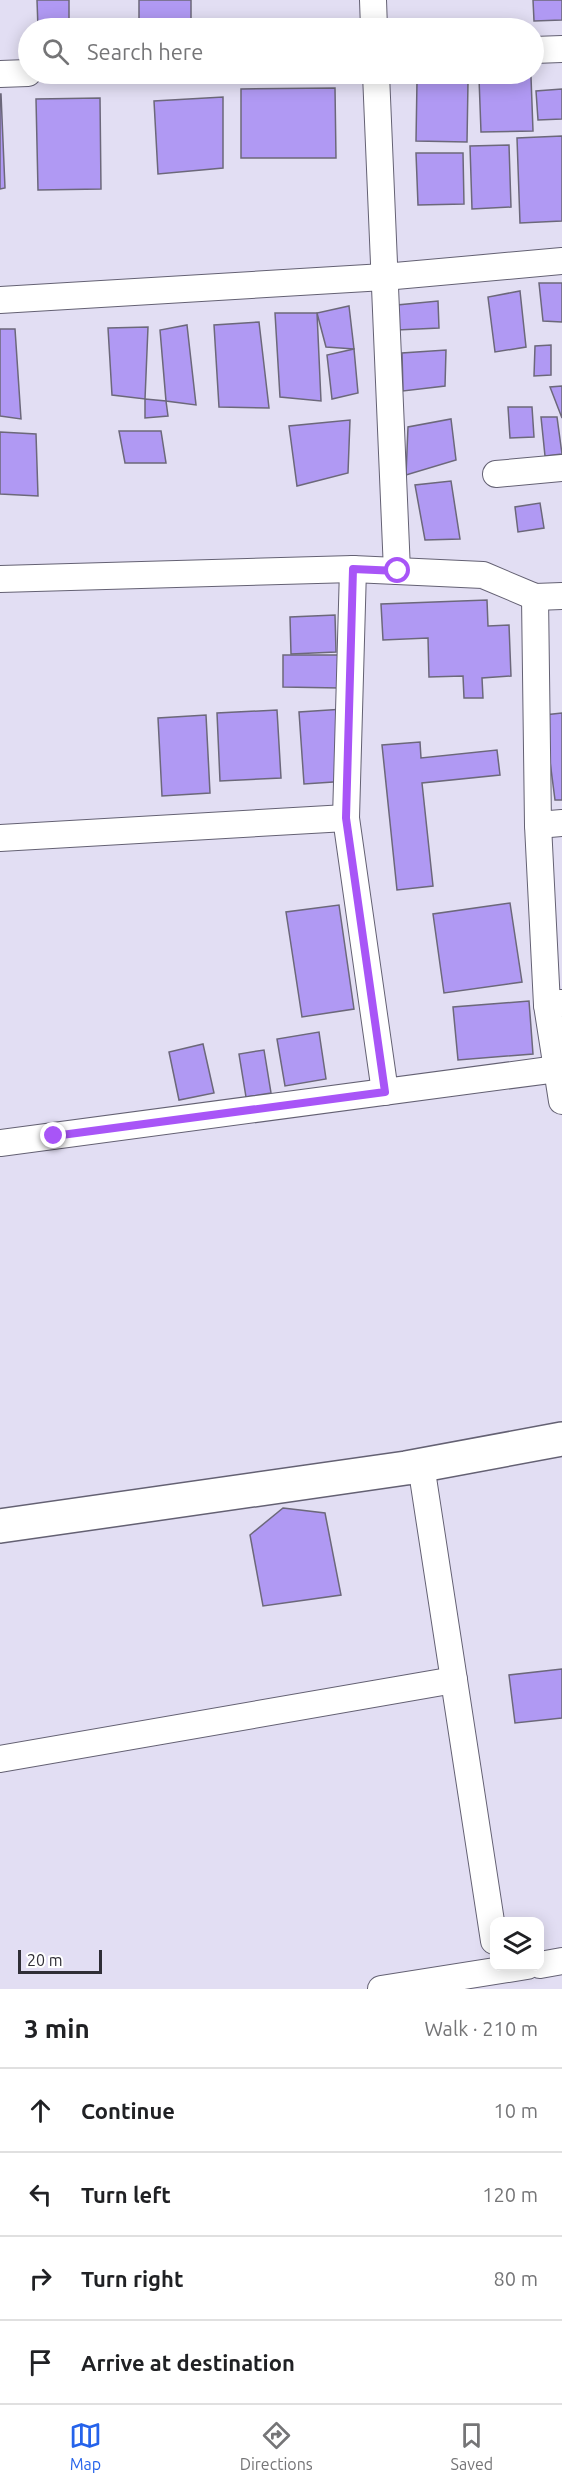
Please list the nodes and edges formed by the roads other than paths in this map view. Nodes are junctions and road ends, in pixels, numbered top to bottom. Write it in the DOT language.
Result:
graph roads {
  1 [pos="373,0"];
  2 [pos="374,18"];
  3 [pos="562,49"];
  4 [pos="544,50"];
  5 [pos="18,73"];
  6 [pos="0,74"];
  7 [pos="376,84"];
  8 [pos="562,261"];
  9 [pos="384,277"];
  10 [pos="0,300"];
  11 [pos="562,468"];
  12 [pos="496,474"];
  13 [pos="353,569"];
  14 [pos="398,571"];
  15 [pos="0,579"];
  16 [pos="562,596"];
  17 [pos="535,597"];
  18 [pos="346,818"];
  19 [pos="550,824"];
  20 [pos="0,838"];
  21 [pos="555,1004"];
  22 [pos="557,1069"];
  23 [pos="385,1092"];
  24 [pos="562,1101"];
  25 [pos="0,1143"];
  26 [pos="562,1439"];
  27 [pos="421,1465"];
  28 [pos="0,1526"];
  29 [pos="454,1680"];
  30 [pos="0,1759"];
  31 [pos="491,1917"];
  32 [pos="562,1961"];
  33 [pos="544,1964"];
  34 [pos="490,1971"];
  35 [pos="381,1989"];
  1 -- 2 [label="street"];
  3 -- 4 [label="street"];
  5 -- 6 [label="street"];
  7 -- 9 [label="street"];
  8 -- 9 [label="street"];
  9 -- 10 [label="street"];
  9 -- 14 [label="street"];
  11 -- 12 [label="street"];
  13 -- 14 [label="street"];
  13 -- 15 [label="street"];
  13 -- 18 [label="street"];
  14 -- 17 [label="street"];
  16 -- 17 [label="street"];
  17 -- 19 [label="street"];
  18 -- 20 [label="street"];
  18 -- 23 [label="street"];
  19 -- 21 [label="street"];
  21 -- 22 [label="street"];
  22 -- 23 [label="street"];
  22 -- 24 [label="street"];
  23 -- 25 [label="street"];
  26 -- 27 [label="street"];
  27 -- 28 [label="street"];
  27 -- 29 [label="street"];
  29 -- 30 [label="street"];
  29 -- 31 [label="street"];
  32 -- 33 [label="street"];
  34 -- 35 [label="street"];
}
